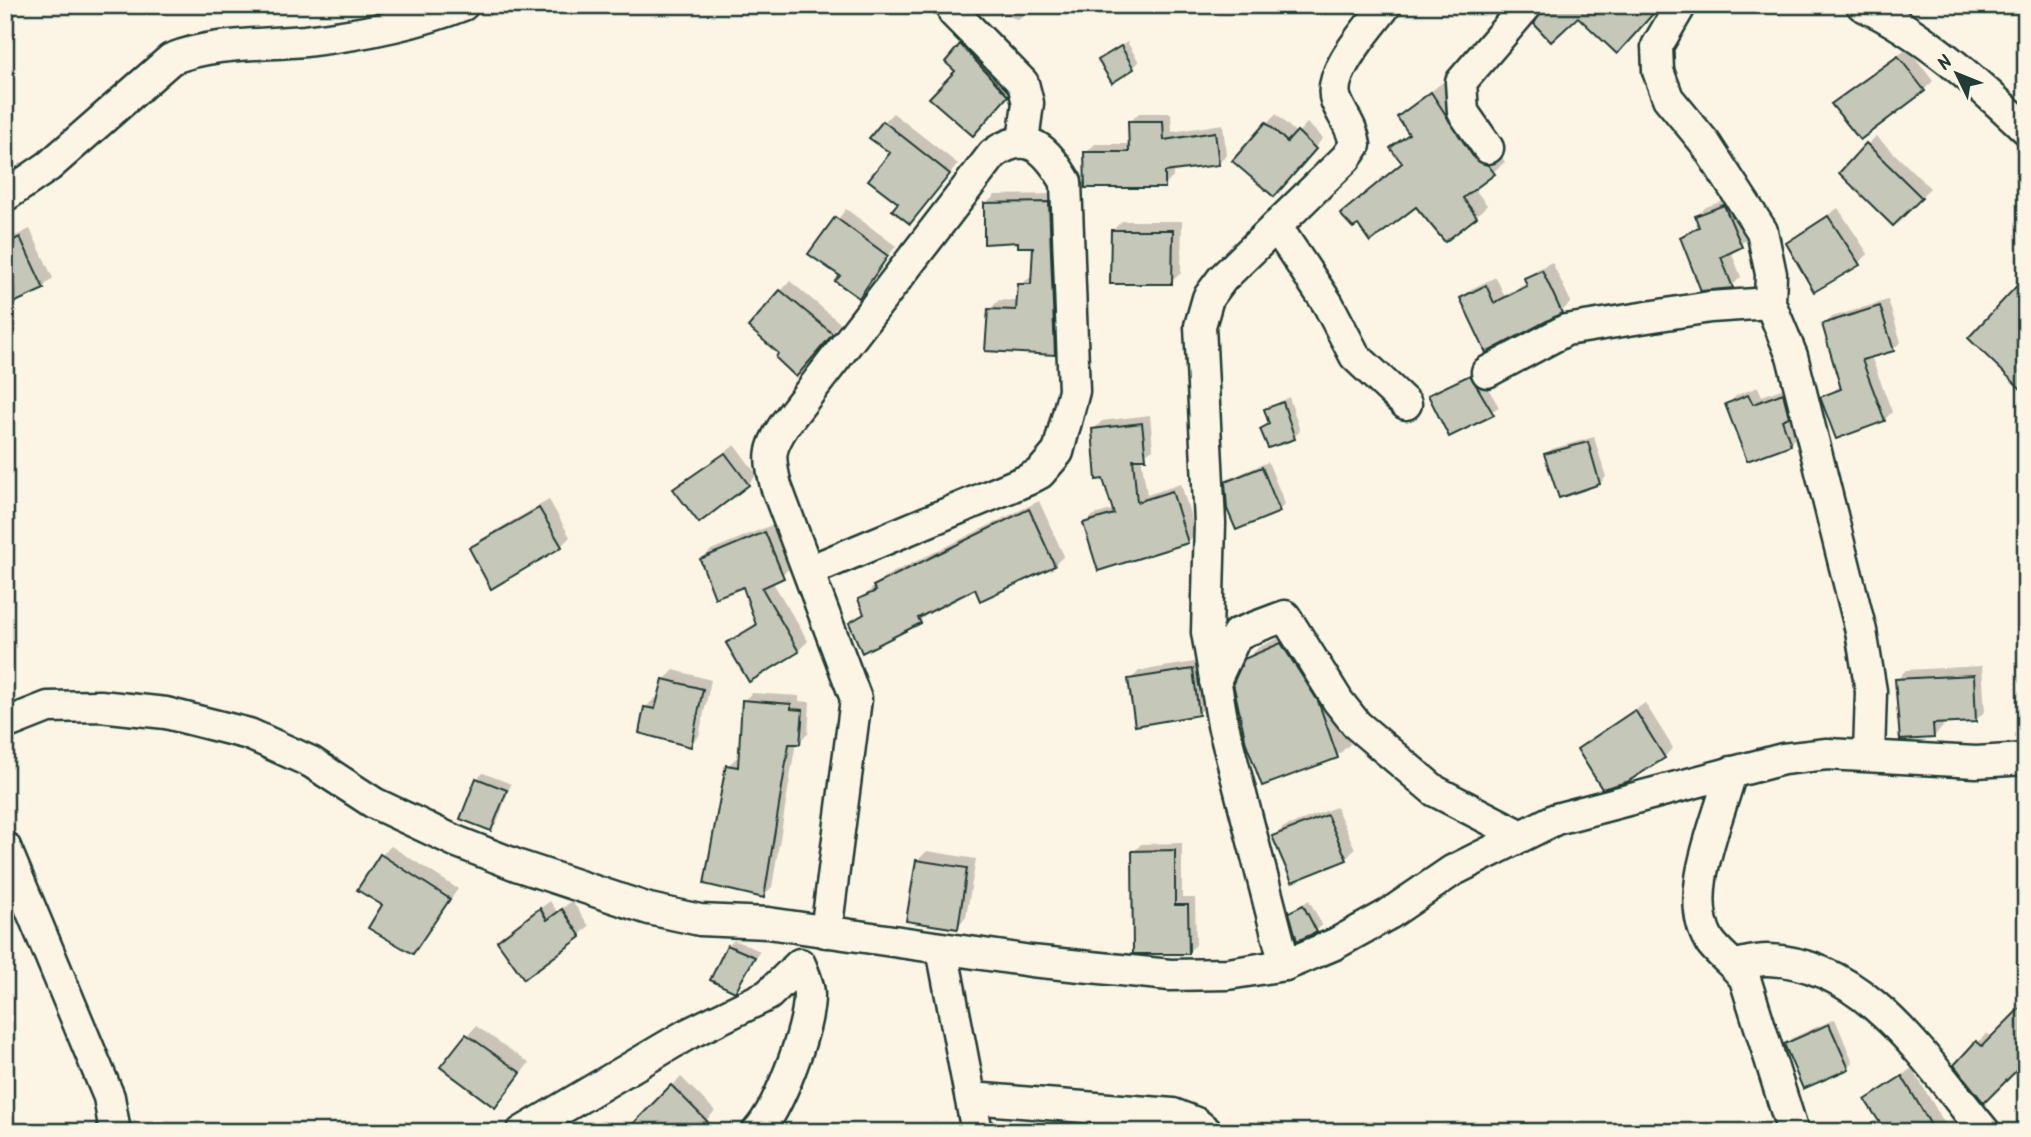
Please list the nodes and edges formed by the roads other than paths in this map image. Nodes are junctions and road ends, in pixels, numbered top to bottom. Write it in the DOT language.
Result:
graph roads {
  1 [pos="463,5"];
  2 [pos="954,5"];
  3 [pos="1386,5"];
  4 [pos="1527,5"];
  5 [pos="1681,5"];
  6 [pos="1862,5"];
  7 [pos="2026,129"];
  8 [pos="1023,141"];
  9 [pos="1488,148"];
  10 [pos="5,196"];
  11 [pos="1276,226"];
  12 [pos="1770,303"];
  13 [pos="1487,372"];
  14 [pos="1406,404"];
  15 [pos="809,571"];
  16 [pos="1215,681"];
  17 [pos="5,724"];
  18 [pos="1869,755"];
  19 [pos="2026,759"];
  20 [pos="1731,772"];
  21 [pos="1520,835"];
  22 [pos="5,846"];
  23 [pos="826,932"];
  24 [pos="942,949"];
  25 [pos="1285,965"];
  26 [pos="1735,965"];
  27 [pos="971,1098"];
  28 [pos="114,1132"];
  29 [pos="522,1132"];
  30 [pos="757,1132"];
  31 [pos="977,1132"];
  32 [pos="1207,1132"];
  33 [pos="1793,1132"];
  34 [pos="1985,1132"];
  1 -- 10 [label="street"];
  2 -- 8 [label="street"];
  3 -- 11 [label="street"];
  4 -- 9 [label="street"];
  5 -- 12 [label="street"];
  6 -- 7 [label="street"];
  8 -- 15 [label="street"];
  8 -- 15 [label="street"];
  11 -- 14 [label="street"];
  11 -- 16 [label="street"];
  12 -- 13 [label="street"];
  12 -- 18 [label="street"];
  15 -- 23 [label="street"];
  16 -- 21 [label="street"];
  16 -- 25 [label="street"];
  17 -- 23 [label="street"];
  18 -- 19 [label="street"];
  18 -- 20 [label="street"];
  20 -- 21 [label="street"];
  20 -- 26 [label="street"];
  21 -- 25 [label="street"];
  22 -- 28 [label="street"];
  23 -- 24 [label="street"];
  24 -- 25 [label="street"];
  24 -- 27 [label="street"];
  26 -- 33 [label="street"];
  26 -- 34 [label="street"];
  27 -- 31 [label="street"];
  27 -- 32 [label="street"];
  29 -- 30 [label="street"];
}
